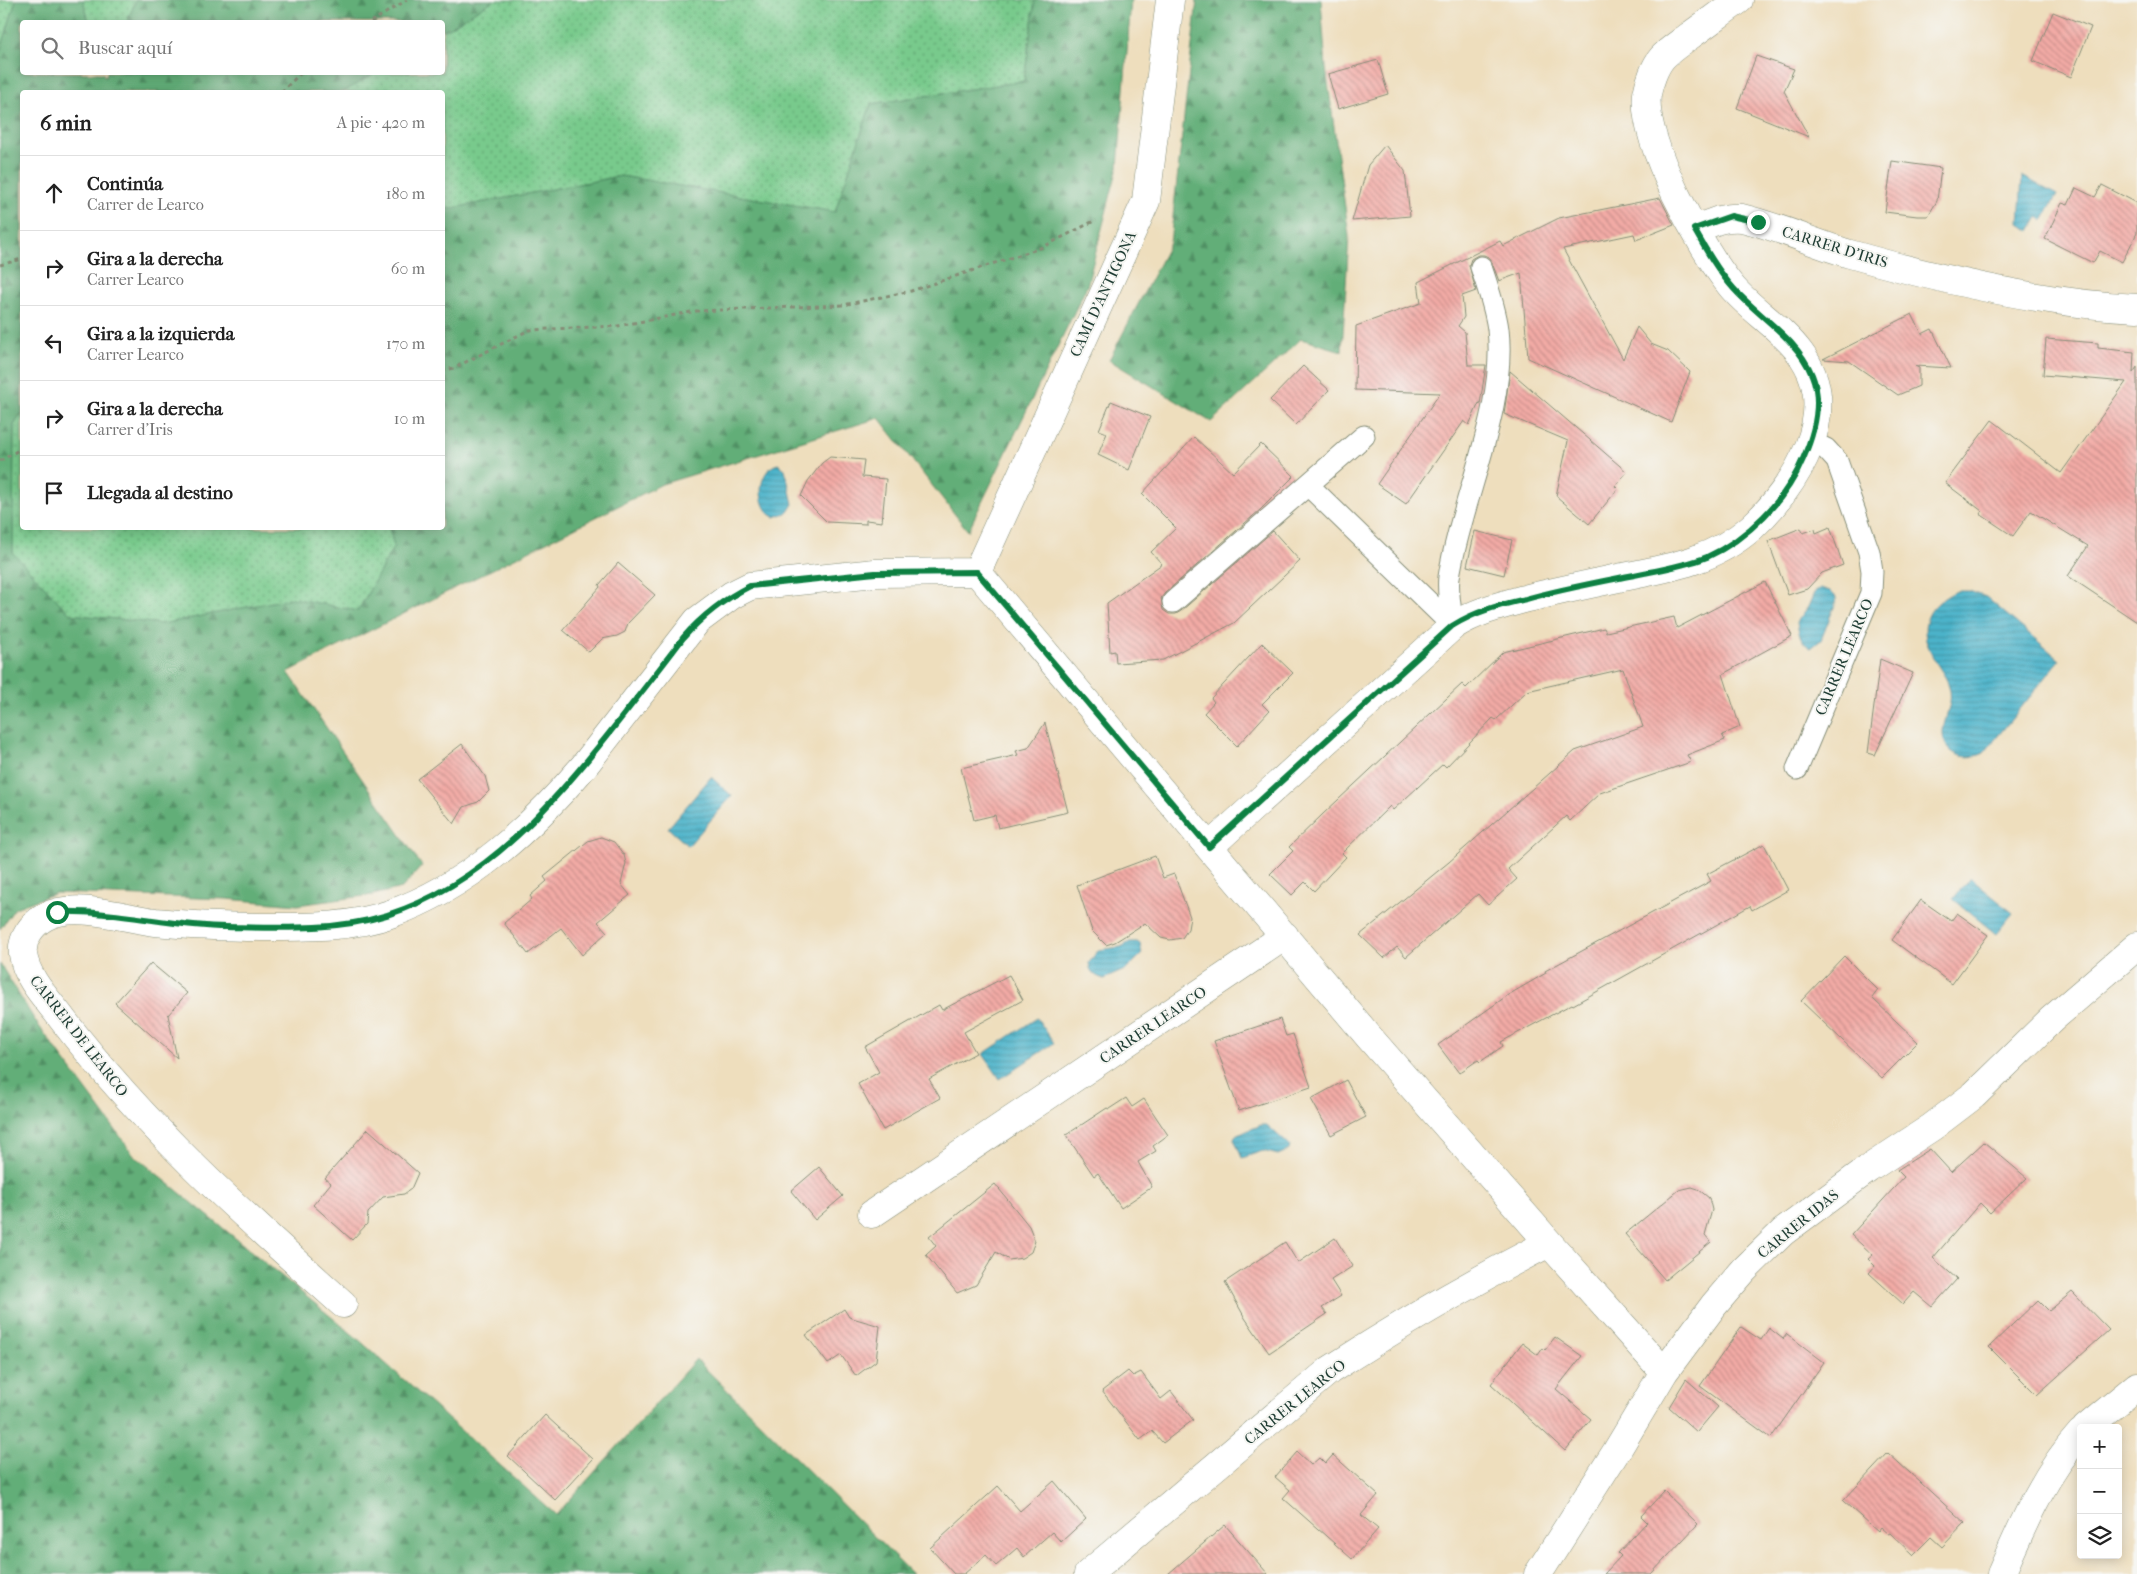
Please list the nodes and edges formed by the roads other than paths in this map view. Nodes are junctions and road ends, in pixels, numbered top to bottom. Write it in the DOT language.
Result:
graph roads {
  1 [pos="1170,0"];
  2 [pos="1739,0"];
  3 [pos="1694,229"];
  4 [pos="1481,267"];
  5 [pos="2137,308"];
  6 [pos="1364,436"];
  7 [pos="1811,442"];
  8 [pos="1308,485"];
  9 [pos="977,572"];
  10 [pos="1173,602"];
  11 [pos="1452,626"];
  12 [pos="1797,769"];
  13 [pos="1209,847"];
  14 [pos="1284,936"];
  15 [pos="2137,946"];
  16 [pos="872,1214"];
  17 [pos="1549,1243"];
  18 [pos="343,1304"];
  19 [pos="1664,1372"];
  20 [pos="2137,1386"];
  21 [pos="2091,1424"];
  22 [pos="2077,1437"];
  23 [pos="1088,1574"];
  24 [pos="1538,1574"];
  25 [pos="2001,1574"];
  1 -- 9 [label="street, CAMÍ D'ANTIGONA"];
  2 -- 3 [label="street"];
  3 -- 5 [label="street, CARRER D'IRIS"];
  3 -- 7 [label="street"];
  4 -- 11 [label="lane"];
  6 -- 8 [label="lane"];
  7 -- 11 [label="street"];
  7 -- 12 [label="lane, CARRER LEARCO"];
  8 -- 10 [label="lane"];
  8 -- 11 [label="lane"];
  9 -- 13 [label="street"];
  9 -- 18 [label="street, CARRER DE LEARCO"];
  11 -- 13 [label="street"];
  13 -- 14 [label="street"];
  14 -- 16 [label="street, CARRER LEARCO"];
  14 -- 17 [label="street"];
  15 -- 19 [label="street, CARRER IDAS"];
  17 -- 19 [label="street"];
  17 -- 23 [label="street, CARRER LEARCO"];
  19 -- 24 [label="street, CARRER IDAS"];
  20 -- 21 [label="street"];
  22 -- 25 [label="street"];
}
